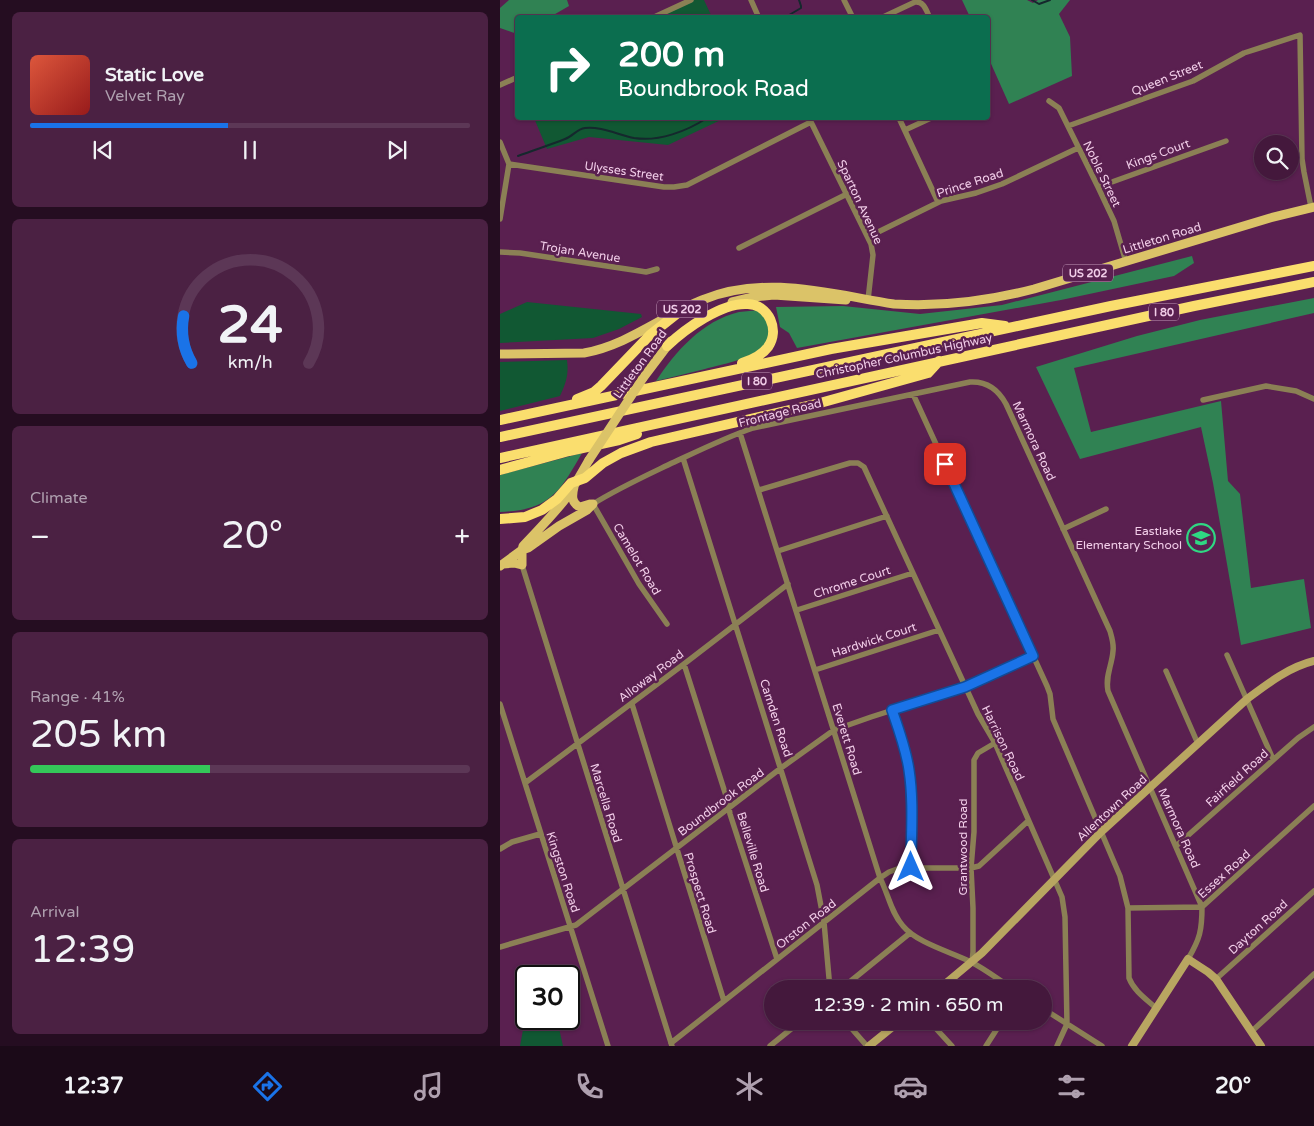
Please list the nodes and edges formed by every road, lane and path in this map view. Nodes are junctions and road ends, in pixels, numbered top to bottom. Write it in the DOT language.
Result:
graph roads {
  1 [pos="691,0"];
  2 [pos="751,0"];
  3 [pos="844,0"];
  4 [pos="658,15"];
  5 [pos="758,15"];
  6 [pos="852,15"];
  7 [pos="887,15"];
  8 [pos="928,15"];
  9 [pos="515,78"];
  10 [pos="500,85"];
  11 [pos="1049,101"];
  12 [pos="810,120"];
  13 [pos="900,120"];
  14 [pos="927,120"];
  15 [pos="1068,126"];
  16 [pos="905,130"];
  17 [pos="1226,141"];
  18 [pos="500,142"];
  19 [pos="1078,148"];
  20 [pos="509,164"];
  21 [pos="1098,187"];
  22 [pos="846,194"];
  23 [pos="938,202"];
  24 [pos="1312,207"];
  25 [pos="500,219"];
  26 [pos="868,237"];
  27 [pos="739,248"];
  28 [pos="500,252"];
  29 [pos="1126,262"];
  30 [pos="1314,266"];
  31 [pos="657,268"];
  32 [pos="1314,282"];
  33 [pos="868,300"];
  34 [pos="684,308"];
  35 [pos="1014,327"];
  36 [pos="667,346"];
  37 [pos="500,354"];
  38 [pos="938,361"];
  39 [pos="984,383"];
  40 [pos="653,387"];
  41 [pos="913,394"];
  42 [pos="1314,398"];
  43 [pos="1203,400"];
  44 [pos="560,407"];
  45 [pos="697,415"];
  46 [pos="501,420"];
  47 [pos="740,432"];
  48 [pos="500,437"];
  49 [pos="500,458"];
  50 [pos="683,458"];
  51 [pos="500,470"];
  52 [pos="575,483"];
  53 [pos="760,490"];
  54 [pos="593,504"];
  55 [pos="1106,509"];
  56 [pos="887,516"];
  57 [pos="500,518"];
  58 [pos="1063,529"];
  59 [pos="522,550"];
  60 [pos="778,551"];
  61 [pos="502,565"];
  62 [pos="522,565"];
  63 [pos="913,573"];
  64 [pos="788,584"];
  65 [pos="797,610"];
  66 [pos="667,624"];
  67 [pos="736,625"];
  68 [pos="939,630"];
  69 [pos="1228,655"];
  70 [pos="1033,656"];
  71 [pos="1314,661"];
  72 [pos="684,664"];
  73 [pos="815,670"];
  74 [pos="1166,671"];
  75 [pos="965,687"];
  76 [pos="1247,699"];
  77 [pos="500,704"];
  78 [pos="632,704"];
  79 [pos="892,710"];
  80 [pos="1314,727"];
  81 [pos="834,730"];
  82 [pos="995,743"];
  83 [pos="578,744"];
  84 [pos="1198,744"];
  85 [pos="1273,759"];
  86 [pos="781,768"];
  87 [pos="525,783"];
  88 [pos="1150,787"];
  89 [pos="1314,806"];
  90 [pos="729,808"];
  91 [pos="1028,821"];
  92 [pos="1102,832"];
  93 [pos="540,834"];
  94 [pos="1176,846"];
  95 [pos="500,849"];
  96 [pos="676,849"];
  97 [pos="911,867"];
  98 [pos="971,868"];
  99 [pos="880,878"];
  100 [pos="1054,880"];
  101 [pos="623,890"];
  102 [pos="1314,891"];
  103 [pos="1202,907"];
  104 [pos="1128,908"];
  105 [pos="824,922"];
  106 [pos="571,927"];
  107 [pos="910,933"];
  108 [pos="500,947"];
  109 [pos="777,959"];
  110 [pos="1188,959"];
  111 [pos="972,962"];
  112 [pos="1314,974"];
  113 [pos="1216,979"];
  114 [pos="829,980"];
  115 [pos="852,980"];
  116 [pos="950,980"];
  117 [pos="999,980"];
  118 [pos="724,1001"];
  119 [pos="1156,1008"];
  120 [pos="1052,1014"];
  121 [pos="1068,1024"];
  122 [pos="789,1030"];
  123 [pos="853,1030"];
  124 [pos="888,1030"];
  125 [pos="937,1030"];
  126 [pos="996,1030"];
  127 [pos="1251,1032"];
  128 [pos="671,1045"];
  129 [pos="608,1046"];
  130 [pos="770,1046"];
  131 [pos="868,1046"];
  132 [pos="952,1046"];
  133 [pos="986,1046"];
  134 [pos="1057,1046"];
  135 [pos="1102,1046"];
  136 [pos="1132,1046"];
  137 [pos="1261,1046"];
  1 -- 4 [label="street"];
  2 -- 5 [label="street"];
  3 -- 6 [label="street"];
  7 -- 8 [label="street"];
  9 -- 10 [label="street"];
  11 -- 15 [label="street, Noble Street"];
  12 -- 20 [label="street, Ulysses Street"];
  12 -- 22 [label="street, Sparton Avenue"];
  13 -- 16 [label="street"];
  14 -- 16 [label="street"];
  15 -- 19 [label="street, Noble Street"];
  15 -- 24 [label="street, Queen Street"];
  16 -- 23 [label="street"];
  17 -- 21 [label="street, Kings Court"];
  18 -- 20 [label="street"];
  19 -- 21 [label="street, Noble Street"];
  19 -- 23 [label="street, Prince Road"];
  20 -- 25 [label="street"];
  21 -- 29 [label="street, Noble Street"];
  22 -- 26 [label="street, Sparton Avenue"];
  22 -- 27 [label="street"];
  23 -- 26 [label="street, Prince Road"];
  24 -- 29 [label="main road, Littleton Road / US 202"];
  26 -- 33 [label="street, Sparton Avenue"];
  28 -- 31 [label="street, Trojan Avenue"];
  29 -- 33 [label="main road, Littleton Road / US 202"];
  30 -- 35 [label="highway, Christopher Columbus Highway / I 80"];
  32 -- 38 [label="highway, Christopher Columbus Highway / I 80"];
  33 -- 34 [label="main road, Littleton Road / US 202"];
  33 -- 36 [label="main road, Littleton Road / US 202"];
  34 -- 37 [label="main road, Littleton Road / US 202"];
  34 -- 44 [label="highway"];
  35 -- 40 [label="highway"];
  35 -- 48 [label="highway, Christopher Columbus Highway / I 80"];
  36 -- 40 [label="highway"];
  36 -- 52 [label="main road, Littleton Road / US 202, bridge"];
  38 -- 45 [label="highway, Christopher Columbus Highway / I 80"];
  38 -- 52 [label="highway"];
  39 -- 41 [label="street, Frontage Road"];
  39 -- 58 [label="street, Marmora Road"];
  40 -- 44 [label="highway"];
  41 -- 47 [label="street, Frontage Road"];
  41 -- 70 [label="street"];
  42 -- 43 [label="street"];
  44 -- 46 [label="highway"];
  45 -- 49 [label="highway, Christopher Columbus Highway / I 80"];
  45 -- 51 [label="highway"];
  47 -- 50 [label="street, Frontage Road"];
  47 -- 53 [label="street, Everett Road"];
  50 -- 54 [label="street, Frontage Road"];
  50 -- 67 [label="street, Camden Road"];
  52 -- 54 [label="main road"];
  52 -- 57 [label="highway"];
  52 -- 59 [label="main road, Littleton Road / US 202"];
  53 -- 56 [label="street, Harrison Road"];
  53 -- 60 [label="street, Everett Road"];
  54 -- 59 [label="main road"];
  54 -- 66 [label="street, Camelot Road"];
  55 -- 58 [label="street"];
  56 -- 60 [label="street"];
  56 -- 63 [label="street, Harrison Road"];
  58 -- 88 [label="street, Marmora Road"];
  59 -- 61 [label="main road, Littleton Road / US 202"];
  59 -- 62 [label="main road"];
  60 -- 64 [label="street, Everett Road"];
  61 -- 62 [label="main road"];
  62 -- 83 [label="street, Marcella Road"];
  63 -- 65 [label="street, Chrome Court"];
  63 -- 68 [label="street, Harrison Road"];
  64 -- 65 [label="street, Everett Road"];
  64 -- 67 [label="street, Alloway Road"];
  65 -- 73 [label="street, Everett Road"];
  67 -- 72 [label="street, Alloway Road"];
  67 -- 86 [label="street, Camden Road"];
  68 -- 73 [label="street, Hardwick Court"];
  68 -- 75 [label="street, Harrison Road"];
  69 -- 76 [label="street"];
  70 -- 75 [label="street, Boundbrook Road"];
  70 -- 92 [label="street"];
  71 -- 76 [label="street, Allentown Road"];
  72 -- 78 [label="street, Alloway Road"];
  72 -- 90 [label="street, Belleville Road"];
  73 -- 81 [label="street, Everett Road"];
  74 -- 84 [label="street"];
  75 -- 79 [label="street, Boundbrook Road"];
  75 -- 82 [label="street, Harrison Road"];
  76 -- 84 [label="street, Allentown Road"];
  76 -- 85 [label="street"];
  77 -- 87 [label="street, Kingston Road"];
  78 -- 83 [label="street, Alloway Road"];
  78 -- 96 [label="street, Prospect Road"];
  79 -- 81 [label="street, Boundbrook Road"];
  79 -- 97 [label="street"];
  80 -- 85 [label="street, Fairfield Road"];
  81 -- 86 [label="street, Boundbrook Road"];
  81 -- 99 [label="street, Everett Road"];
  82 -- 91 [label="street, Harrison Road"];
  82 -- 98 [label="street, Grantwood Road"];
  83 -- 87 [label="street, Alloway Road"];
  83 -- 101 [label="street, Marcella Road"];
  84 -- 88 [label="street, Allentown Road"];
  85 -- 94 [label="street, Fairfield Road"];
  86 -- 90 [label="street, Boundbrook Road"];
  86 -- 105 [label="street, Camden Road"];
  87 -- 93 [label="street, Kingston Road"];
  88 -- 92 [label="street, Allentown Road"];
  88 -- 94 [label="street, Marmora Road"];
  89 -- 103 [label="street, Essex Road"];
  90 -- 96 [label="street, Boundbrook Road"];
  90 -- 109 [label="street, Belleville Road"];
  91 -- 98 [label="street"];
  91 -- 100 [label="street, Harrison Road"];
  92 -- 100 [label="street, Allentown Road"];
  92 -- 104 [label="street"];
  93 -- 95 [label="street"];
  93 -- 106 [label="street, Kingston Road"];
  94 -- 103 [label="street, Marmora Road"];
  96 -- 101 [label="street, Boundbrook Road"];
  96 -- 118 [label="street, Prospect Road"];
  97 -- 98 [label="street, Orston Road"];
  97 -- 99 [label="street, Orston Road"];
  98 -- 111 [label="street, Grantwood Road"];
  99 -- 105 [label="street, Orston Road"];
  99 -- 107 [label="street, Everett Road"];
  100 -- 111 [label="street, Allentown Road"];
  100 -- 121 [label="street, Harrison Road"];
  101 -- 106 [label="street, Boundbrook Road"];
  101 -- 128 [label="street, Marcella Road"];
  102 -- 113 [label="street, Dayton Road"];
  103 -- 104 [label="street, Essex Road"];
  103 -- 110 [label="street, Marmora Road"];
  104 -- 119 [label="street"];
  105 -- 109 [label="street, Orston Road"];
  105 -- 114 [label="street, Camden Road"];
  106 -- 108 [label="street, Boundbrook Road"];
  106 -- 129 [label="street, Kingston Road"];
  107 -- 111 [label="street, Everett Road"];
  107 -- 115 [label="street"];
  109 -- 118 [label="street, Orston Road"];
  110 -- 113 [label="street"];
  110 -- 119 [label="street"];
  111 -- 116 [label="street, Allentown Road"];
  111 -- 117 [label="street, Everett Road"];
  112 -- 127 [label="street"];
  113 -- 127 [label="street"];
  118 -- 128 [label="street, Orston Road"];
  119 -- 136 [label="street"];
  120 -- 121 [label="street"];
  121 -- 134 [label="street, Harrison Road"];
  121 -- 135 [label="street"];
  122 -- 130 [label="street"];
  123 -- 131 [label="street"];
  124 -- 131 [label="street"];
  125 -- 132 [label="street"];
  126 -- 133 [label="street"];
  127 -- 137 [label="street"];
}
